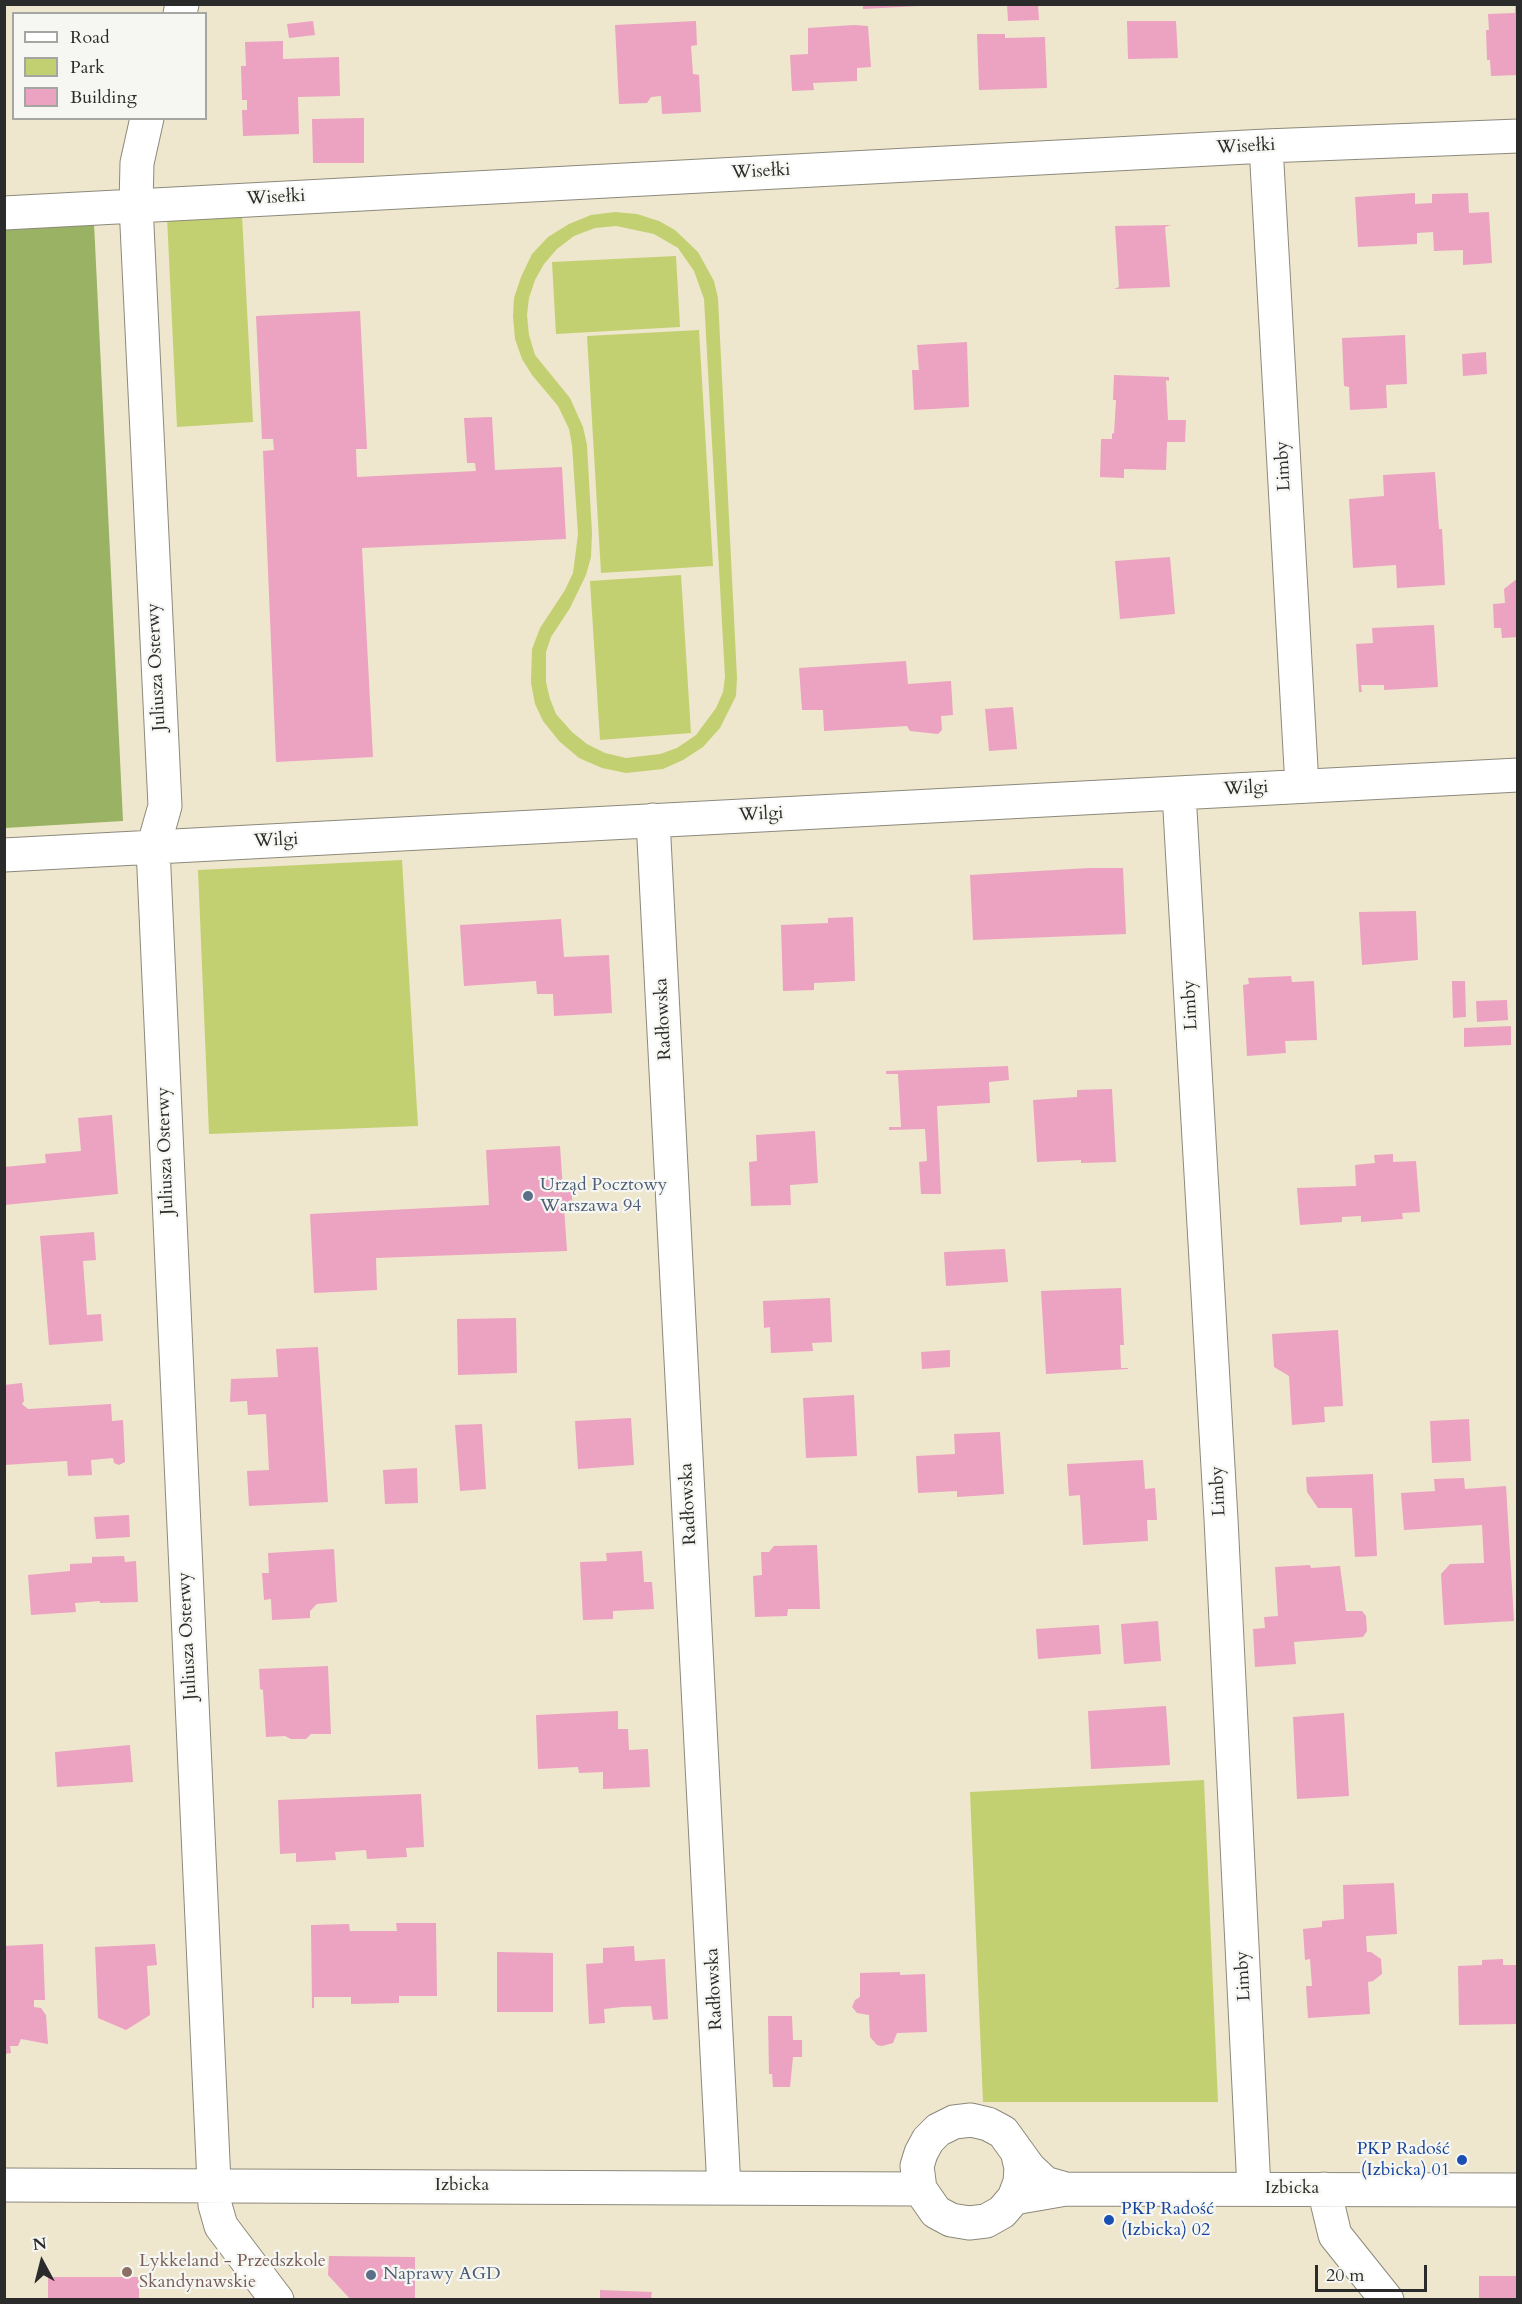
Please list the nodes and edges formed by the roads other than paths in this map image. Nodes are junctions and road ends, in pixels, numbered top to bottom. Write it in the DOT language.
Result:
graph roads {
  1 [pos="147,120"];
  2 [pos="1518,136"];
  3 [pos="1266,146"];
  4 [pos="136,205"];
  5 [pos="4,213"];
  6 [pos="1518,775"];
  7 [pos="1302,786"];
  8 [pos="1179,793"];
  9 [pos="653,820"];
  10 [pos="153,848"];
  11 [pos="4,855"];
  12 [pos="1018,2155"];
  13 [pos="4,2185"];
  14 [pos="214,2186"];
  15 [pos="724,2188"];
  16 [pos="1066,2189"];
  17 [pos="1254,2189"];
  18 [pos="1324,2189"];
  19 [pos="920,2190"];
  20 [pos="1518,2190"];
  21 [pos="1014,2198"];
  22 [pos="277,2300"];
  23 [pos="1387,2300"];
  1 -- 4 [label="street, Juliusza Osterwy"];
  2 -- 3 [label="street, Wisełki"];
  3 -- 4 [label="street, Wisełki"];
  3 -- 7 [label="street, Limby"];
  4 -- 5 [label="street, Wisełki"];
  4 -- 10 [label="street, Juliusza Osterwy"];
  6 -- 7 [label="street, Wilgi"];
  7 -- 8 [label="street, Wilgi"];
  8 -- 9 [label="street, Wilgi"];
  8 -- 17 [label="street, Limby"];
  9 -- 10 [label="street, Wilgi"];
  9 -- 15 [label="street, Radłowska"];
  10 -- 11 [label="street, Wilgi"];
  10 -- 14 [label="street, Juliusza Osterwy"];
  12 -- 16 [label="street"];
  12 -- 19 [label="street"];
  12 -- 21 [label="street"];
  13 -- 14 [label="street, Izbicka"];
  14 -- 15 [label="street, Izbicka"];
  14 -- 22 [label="street, Juliusza Osterwy"];
  15 -- 19 [label="street, Izbicka"];
  16 -- 17 [label="street, Izbicka"];
  16 -- 21 [label="street"];
  17 -- 18 [label="street, Izbicka"];
  18 -- 20 [label="street, Izbicka"];
  18 -- 23 [label="street"];
  19 -- 21 [label="street"];
}
